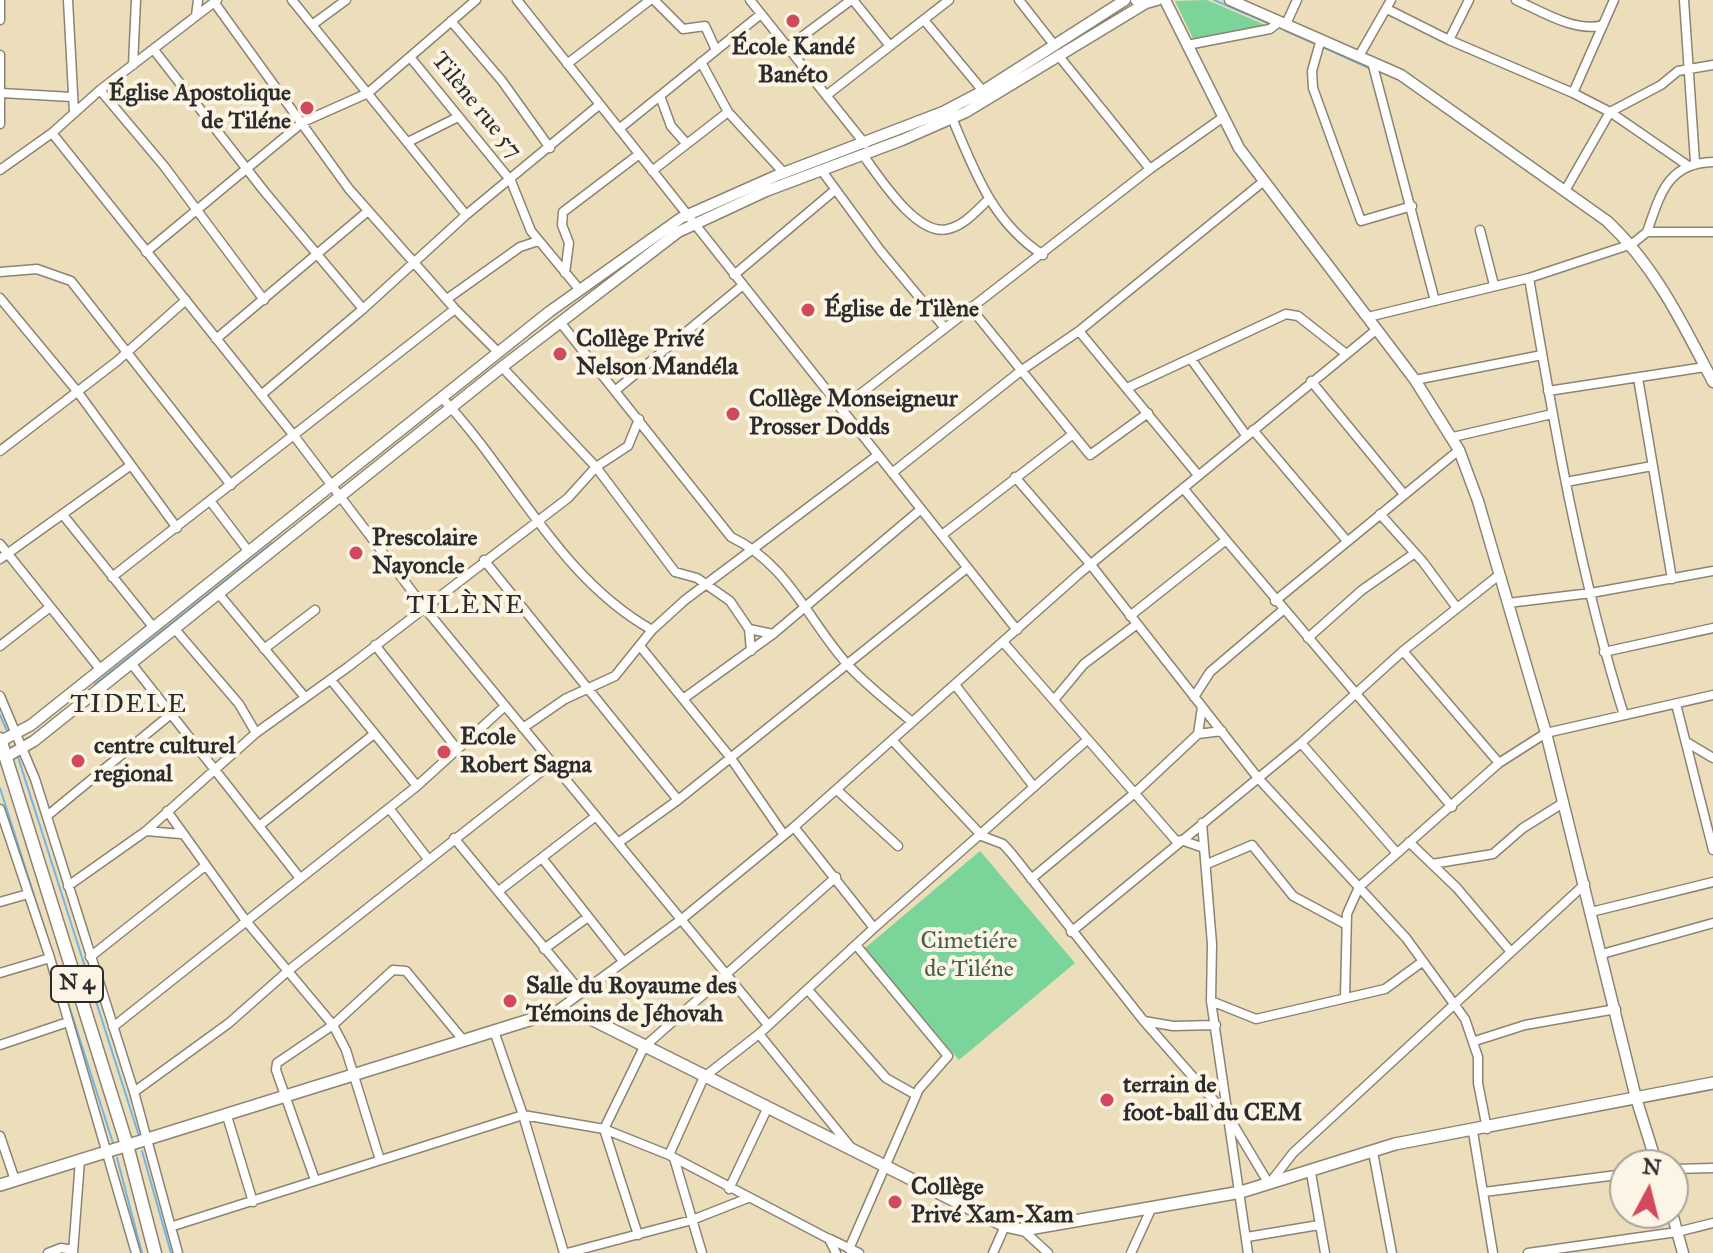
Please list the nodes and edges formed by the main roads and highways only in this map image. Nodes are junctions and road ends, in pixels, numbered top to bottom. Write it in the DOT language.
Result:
graph roads {
  1 [pos="0,740"];
  2 [pos="1713,1083"];
  3 [pos="127,1145"];
  4 [pos="0,1185"];
  5 [pos="155,1253"];
  1 -- 3 [label="highway, N 4"];
  2 -- 3 [label="main road"];
  3 -- 4 [label="main road"];
  3 -- 5 [label="highway, N 4"];
}
